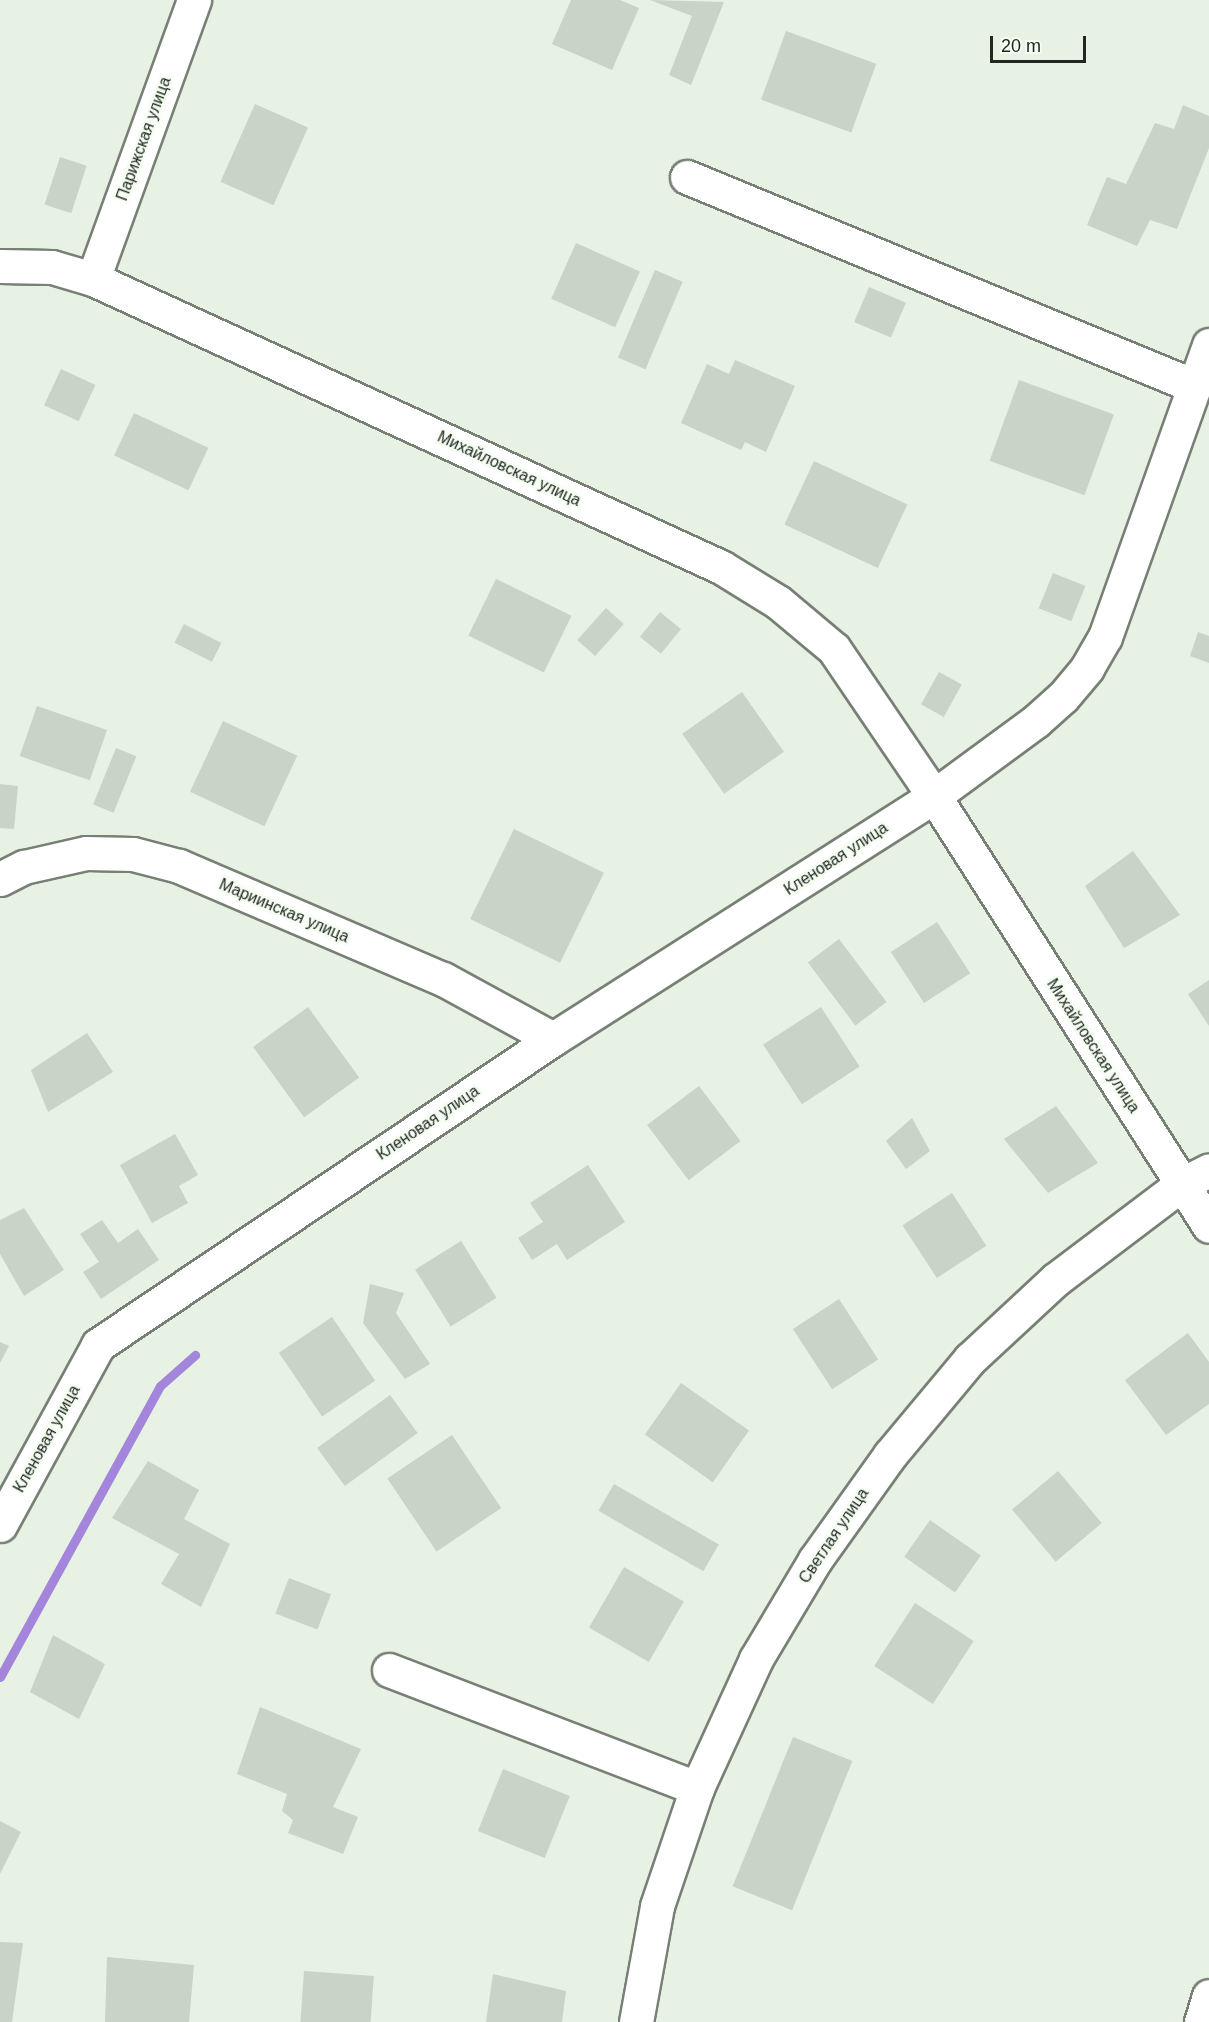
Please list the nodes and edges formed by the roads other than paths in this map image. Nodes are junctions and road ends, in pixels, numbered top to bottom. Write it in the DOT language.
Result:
graph roads {
  1 [pos="194,0"];
  2 [pos="687,177"];
  3 [pos="0,266"];
  4 [pos="93,279"];
  5 [pos="1209,345"];
  6 [pos="1194,386"];
  7 [pos="934,796"];
  8 [pos="0,879"];
  9 [pos="554,1039"];
  10 [pos="1200,1173"];
  11 [pos="1209,1226"];
  12 [pos="0,1525"];
  13 [pos="389,1670"];
  14 [pos="697,1788"];
  15 [pos="1209,1996"];
  16 [pos="636,2022"];
  17 [pos="1200,2022"];
  1 -- 4 [label="street, Парижская улица"];
  2 -- 6 [label="street"];
  3 -- 4 [label="street, Михайловская улица"];
  4 -- 7 [label="street, Михайловская улица"];
  5 -- 6 [label="street, Кленовая улица"];
  6 -- 7 [label="street, Кленовая улица"];
  7 -- 9 [label="street, Кленовая улица"];
  7 -- 10 [label="street, Михайловская улица"];
  8 -- 9 [label="street, Мариинская улица"];
  9 -- 12 [label="street, Кленовая улица"];
  10 -- 11 [label="street, Михайловская улица"];
  10 -- 14 [label="street, Светлая улица"];
  13 -- 14 [label="street"];
  14 -- 16 [label="street, Светлая улица"];
  15 -- 17 [label="street"];
}
